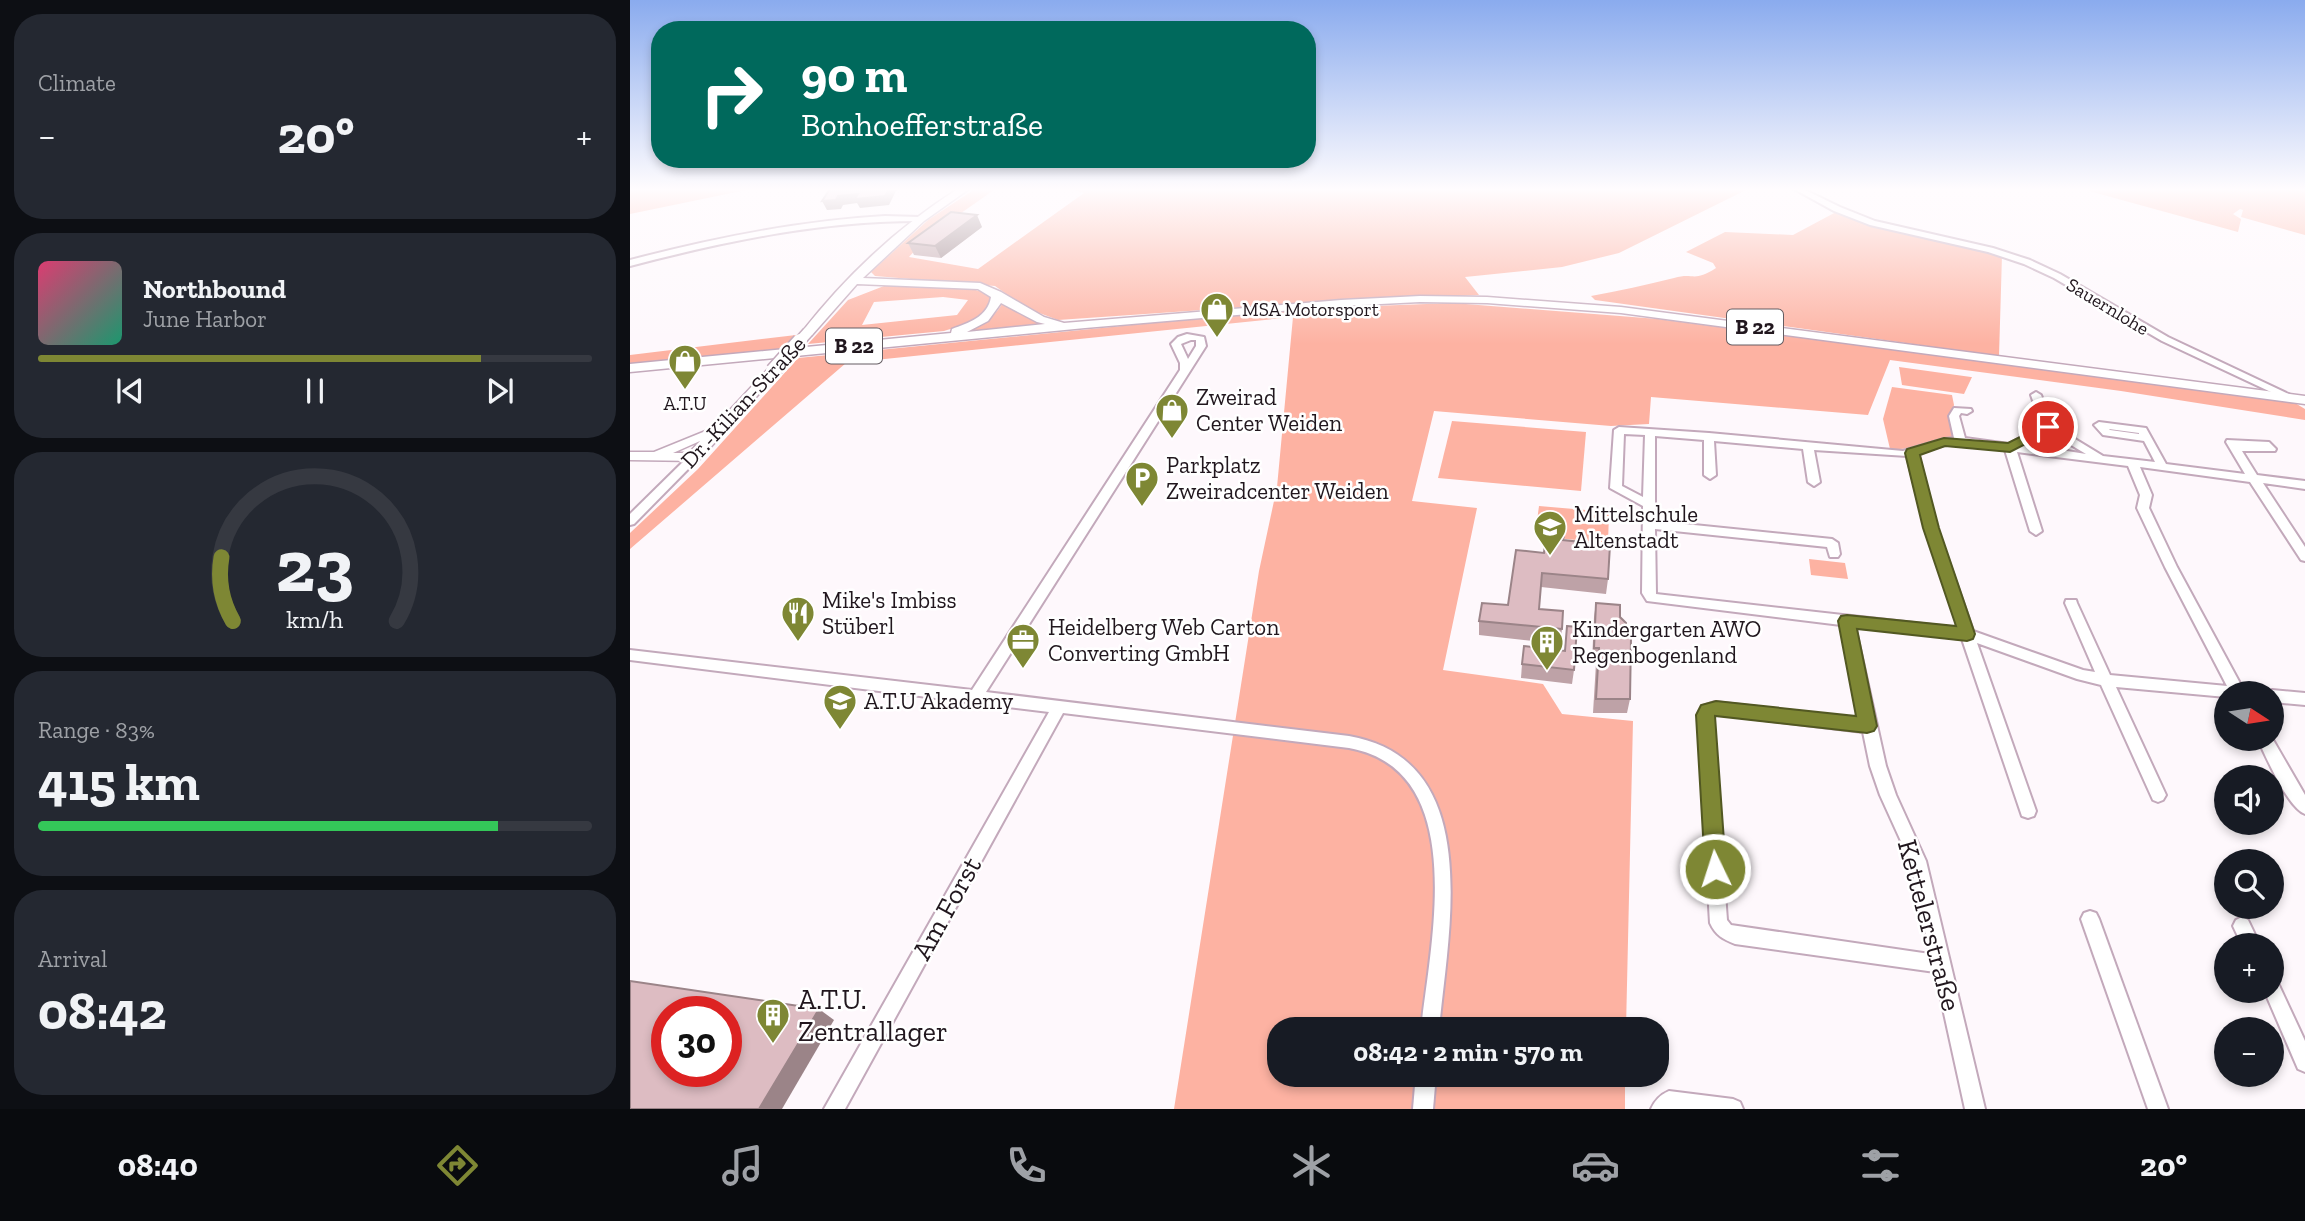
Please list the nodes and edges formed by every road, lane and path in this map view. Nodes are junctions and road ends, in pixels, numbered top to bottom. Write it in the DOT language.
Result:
graph roads {
  1 [pos="729,241"];
  2 [pos="894,241"];
  3 [pos="1949,241"];
  4 [pos="630,263"];
  5 [pos="854,281"];
  6 [pos="884,282"];
  7 [pos="997,294"];
  8 [pos="834,304"];
  9 [pos="1085,324"];
  10 [pos="934,338"];
  11 [pos="630,370"];
  12 [pos="1185,370"];
  13 [pos="2036,395"];
  14 [pos="2299,399"];
  15 [pos="1967,411"];
  16 [pos="728,421"];
  17 [pos="2048,427"];
  18 [pos="1650,432"];
  19 [pos="1709,436"];
  20 [pos="2148,438"];
  21 [pos="1960,442"];
  22 [pos="1808,446"];
  23 [pos="2235,447"];
  24 [pos="2010,448"];
  25 [pos="1912,453"];
  26 [pos="2057,454"];
  27 [pos="630,456"];
  28 [pos="653,456"];
  29 [pos="693,458"];
  30 [pos="2104,460"];
  31 [pos="2133,464"];
  32 [pos="2163,468"];
  33 [pos="1710,475"];
  34 [pos="2255,479"];
  35 [pos="1814,482"];
  36 [pos="2305,485"];
  37 [pos="1647,504"];
  38 [pos="630,520"];
  39 [pos="1648,524"];
  40 [pos="2036,531"];
  41 [pos="1834,554"];
  42 [pos="2305,557"];
  43 [pos="2071,604"];
  44 [pos="1847,621"];
  45 [pos="1967,634"];
  46 [pos="630,655"];
  47 [pos="2106,680"];
  48 [pos="2232,681"];
  49 [pos="2214,691"];
  50 [pos="975,697"];
  51 [pos="2284,697"];
  52 [pos="2305,699"];
  53 [pos="1059,707"];
  54 [pos="1867,726"];
  55 [pos="2271,751"];
  56 [pos="2158,795"];
  57 [pos="2305,807"];
  58 [pos="2028,811"];
  59 [pos="2090,919"];
  60 [pos="2242,926"];
  61 [pos="2245,933"];
  62 [pos="1942,964"];
  63 [pos="2278,1003"];
  64 [pos="1431,1017"];
  65 [pos="2305,1062"];
  66 [pos="1425,1087"];
  67 [pos="834,1109"];
  68 [pos="1423,1109"];
  69 [pos="1661,1109"];
  70 [pos="1733,1109"];
  71 [pos="1975,1109"];
  72 [pos="2158,1109"];
  1 -- 4 [label="street"];
  2 -- 5 [label="main road, Dr.-Kilian-Straße"];
  3 -- 14 [label="street, Sauernlohe"];
  5 -- 6 [label="main road"];
  5 -- 8 [label="main road, Dr.-Kilian-Straße"];
  6 -- 7 [label="main road"];
  6 -- 8 [label="main road"];
  7 -- 9 [label="main road"];
  7 -- 10 [label="main road"];
  8 -- 16 [label="main road, Dr.-Kilian-Straße, bridge"];
  9 -- 10 [label="main road, B 22"];
  9 -- 14 [label="main road, B 22"];
  10 -- 11 [label="main road, B 22"];
  12 -- 50 [label="street"];
  13 -- 17 [label="street"];
  15 -- 21 [label="street"];
  16 -- 28 [label="main road"];
  16 -- 29 [label="main road, Dr.-Kilian-Straße"];
  17 -- 24 [label="street"];
  17 -- 26 [label="street"];
  17 -- 30 [label="street"];
  18 -- 19 [label="street"];
  18 -- 37 [label="street"];
  18 -- 37 [label="street"];
  19 -- 22 [label="street"];
  19 -- 33 [label="street"];
  20 -- 32 [label="street"];
  21 -- 24 [label="street"];
  21 -- 25 [label="street"];
  22 -- 25 [label="street"];
  22 -- 35 [label="street"];
  23 -- 34 [label="street"];
  24 -- 26 [label="street"];
  24 -- 40 [label="street"];
  25 -- 45 [label="street"];
  26 -- 30 [label="street"];
  27 -- 28 [label="main road"];
  28 -- 29 [label="main road"];
  29 -- 38 [label="street, Dr.-Kilian-Straße"];
  30 -- 31 [label="street"];
  31 -- 32 [label="street"];
  31 -- 48 [label="street"];
  32 -- 34 [label="street"];
  34 -- 36 [label="street"];
  34 -- 42 [label="street"];
  37 -- 39 [label="street"];
  39 -- 41 [label="street"];
  39 -- 44 [label="street"];
  43 -- 47 [label="street"];
  44 -- 45 [label="street"];
  44 -- 54 [label="street, Kettelerstraße"];
  45 -- 47 [label="street"];
  45 -- 58 [label="street"];
  46 -- 50 [label="street"];
  47 -- 49 [label="street"];
  47 -- 56 [label="street"];
  50 -- 53 [label="street"];
  51 -- 52 [label="street"];
  53 -- 64 [label="street"];
  53 -- 67 [label="street, Am Forst"];
  54 -- 62 [label="street, Kettelerstraße"];
  54 -- 62 [label="street"];
  55 -- 57 [label="street"];
  59 -- 72 [label="street"];
  60 -- 61 [label="street"];
  62 -- 71 [label="street, Kettelerstraße"];
  63 -- 65 [label="street"];
  66 -- 68 [label="street"];
  69 -- 70 [label="street"];
}
